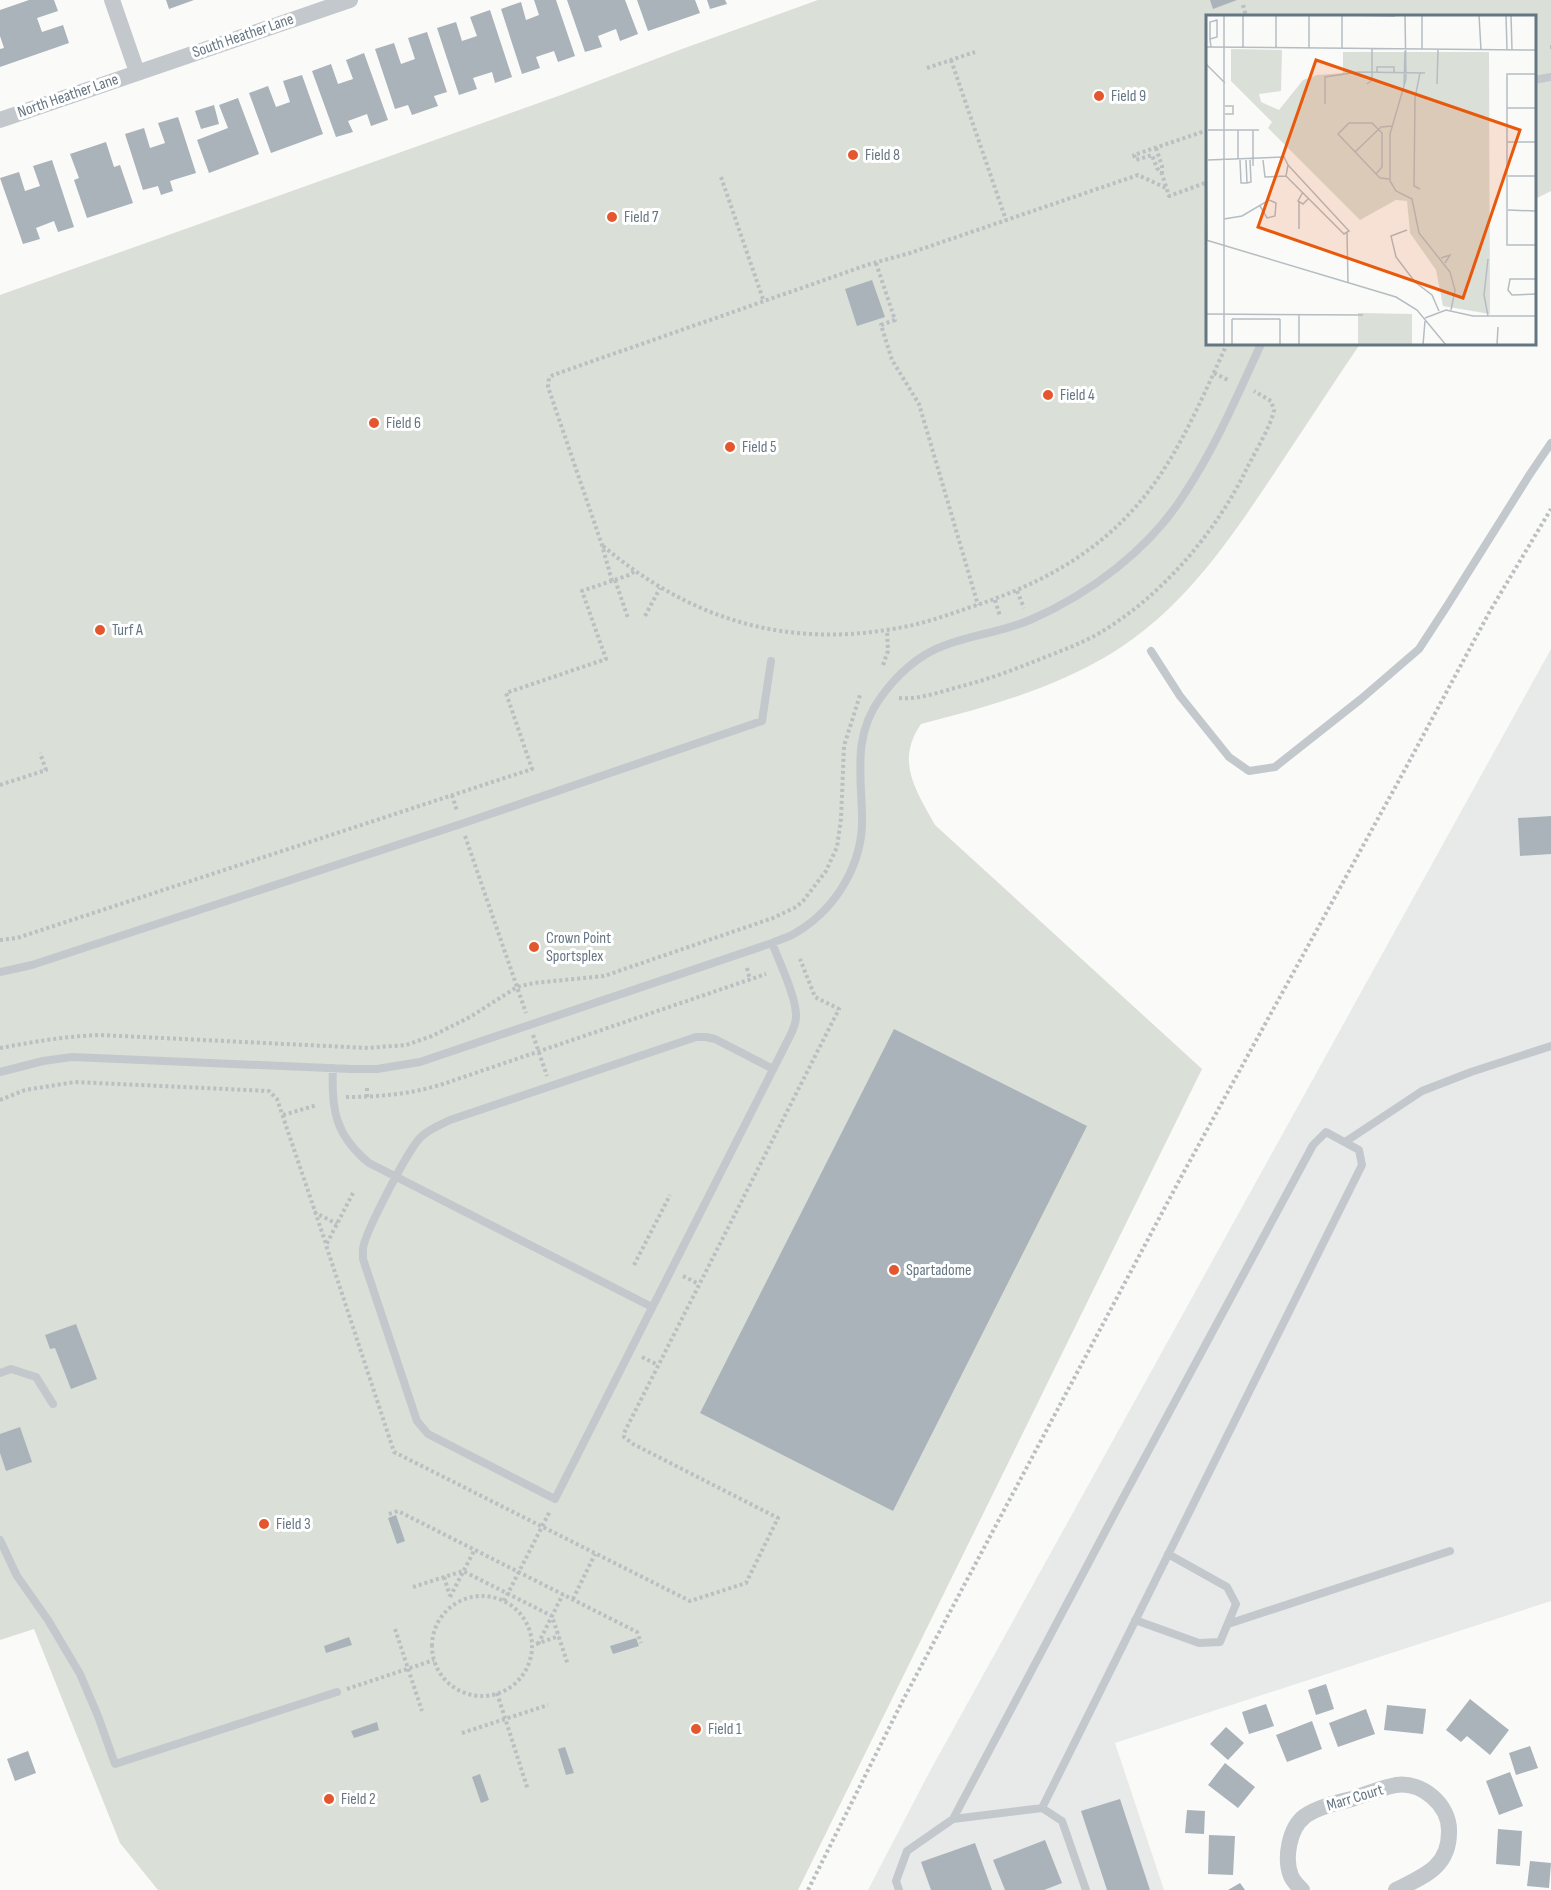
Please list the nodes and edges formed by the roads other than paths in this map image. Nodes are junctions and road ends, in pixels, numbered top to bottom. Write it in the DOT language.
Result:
graph roads {
  1 [pos="112,0"];
  2 [pos="350,0"];
  3 [pos="136,72"];
  4 [pos="1551,76"];
  5 [pos="1536,80"];
  6 [pos="0,120"];
  7 [pos="1261,345"];
  8 [pos="1551,443"];
  9 [pos="1150,651"];
  10 [pos="771,661"];
  11 [pos="772,943"];
  12 [pos="0,972"];
  13 [pos="1551,1046"];
  14 [pos="333,1068"];
  15 [pos="773,1069"];
  16 [pos="0,1072"];
  17 [pos="1345,1142"];
  18 [pos="396,1177"];
  19 [pos="652,1307"];
  20 [pos="0,1373"];
  21 [pos="53,1404"];
  22 [pos="0,1540"];
  23 [pos="1450,1551"];
  24 [pos="1168,1554"];
  25 [pos="1135,1620"];
  26 [pos="1228,1624"];
  27 [pos="337,1692"];
  28 [pos="1042,1808"];
  29 [pos="953,1819"];
  30 [pos="899,1890"];
  31 [pos="1086,1890"];
  32 [pos="1302,1890"];
  33 [pos="1396,1890"];
  1 -- 3 [label="street"];
  2 -- 3 [label="street, South Heather Lane"];
  3 -- 6 [label="street, North Heather Lane"];
  4 -- 5 [label="lane"];
  7 -- 11 [label="lane"];
  8 -- 9 [label="lane"];
  10 -- 12 [label="lane"];
  11 -- 14 [label="lane"];
  11 -- 15 [label="lane"];
  13 -- 17 [label="lane"];
  14 -- 16 [label="lane"];
  14 -- 18 [label="lane"];
  15 -- 18 [label="lane"];
  15 -- 19 [label="lane"];
  17 -- 24 [label="lane"];
  17 -- 29 [label="lane"];
  18 -- 19 [label="lane"];
  18 -- 19 [label="lane"];
  20 -- 21 [label="lane"];
  22 -- 27 [label="lane"];
  23 -- 26 [label="lane"];
  24 -- 25 [label="lane"];
  24 -- 26 [label="lane"];
  25 -- 26 [label="lane"];
  25 -- 28 [label="lane"];
  28 -- 29 [label="lane"];
  28 -- 31 [label="lane"];
  29 -- 30 [label="lane"];
  32 -- 33 [label="street, Marr Court"];
}
